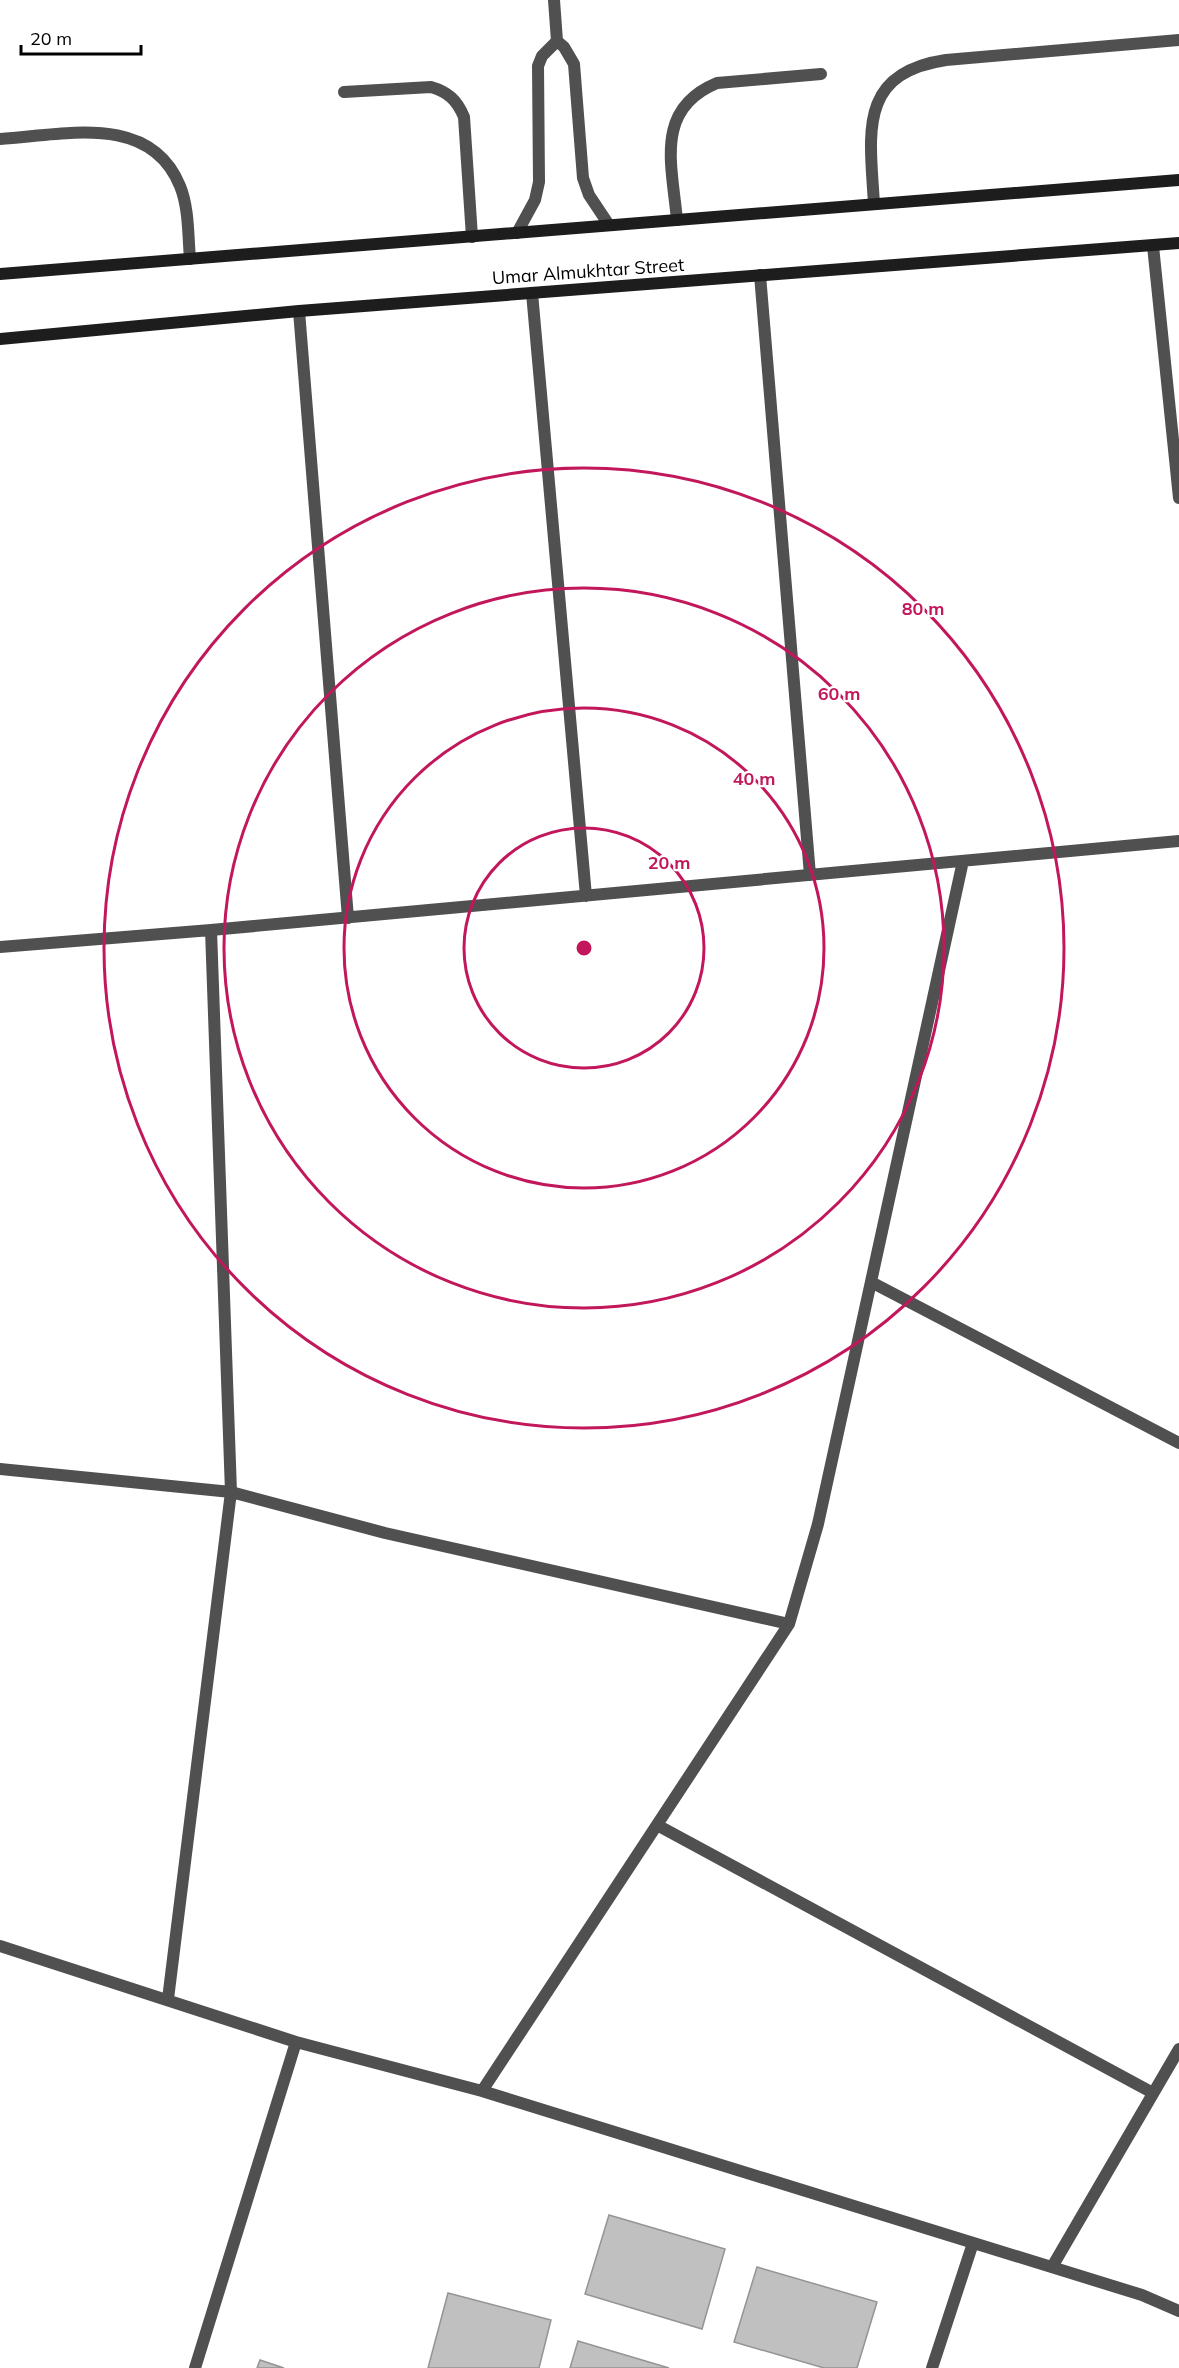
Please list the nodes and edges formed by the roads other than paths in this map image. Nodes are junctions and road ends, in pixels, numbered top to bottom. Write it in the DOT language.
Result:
graph roads {
  1 [pos="554,0"];
  2 [pos="1179,40"];
  3 [pos="557,41"];
  4 [pos="820,74"];
  5 [pos="344,92"];
  6 [pos="0,139"];
  7 [pos="1179,180"];
  8 [pos="874,204"];
  9 [pos="677,220"];
  10 [pos="609,225"];
  11 [pos="517,233"];
  12 [pos="472,237"];
  13 [pos="1179,243"];
  14 [pos="1153,246"];
  15 [pos="190,260"];
  16 [pos="0,274"];
  17 [pos="760,275"];
  18 [pos="532,293"];
  19 [pos="299,311"];
  20 [pos="0,339"];
  21 [pos="1179,498"];
  22 [pos="1179,841"];
  23 [pos="963,861"];
  24 [pos="810,875"];
  25 [pos="586,896"];
  26 [pos="348,918"];
  27 [pos="211,930"];
  28 [pos="0,947"];
  29 [pos="871,1282"];
  30 [pos="1179,1443"];
  31 [pos="0,1469"];
  32 [pos="231,1492"];
  33 [pos="789,1624"];
  34 [pos="657,1825"];
  35 [pos="0,1946"];
  36 [pos="168,1999"];
  37 [pos="296,2042"];
  38 [pos="1179,2049"];
  39 [pos="482,2091"];
  40 [pos="1153,2093"];
  41 [pos="973,2243"];
  42 [pos="1052,2267"];
  43 [pos="1179,2311"];
  44 [pos="195,2368"];
  45 [pos="932,2368"];
  1 -- 3 [label="street"];
  2 -- 8 [label="street"];
  3 -- 10 [label="street"];
  3 -- 11 [label="street"];
  4 -- 9 [label="street"];
  5 -- 12 [label="street"];
  6 -- 15 [label="street"];
  7 -- 8 [label="street"];
  8 -- 9 [label="street"];
  9 -- 10 [label="street"];
  10 -- 11 [label="street"];
  11 -- 12 [label="street"];
  12 -- 15 [label="street"];
  13 -- 14 [label="street, Umar Almukhtar Street"];
  14 -- 17 [label="street, Umar Almukhtar Street"];
  14 -- 21 [label="street"];
  15 -- 16 [label="street"];
  17 -- 18 [label="street, Umar Almukhtar Street"];
  17 -- 24 [label="street"];
  18 -- 19 [label="street, Umar Almukhtar Street"];
  18 -- 25 [label="street"];
  19 -- 20 [label="street, Umar Almukhtar Street"];
  19 -- 26 [label="street"];
  22 -- 23 [label="street"];
  23 -- 24 [label="street"];
  23 -- 29 [label="street"];
  24 -- 25 [label="street"];
  25 -- 26 [label="street"];
  26 -- 27 [label="street"];
  27 -- 28 [label="street"];
  27 -- 32 [label="street"];
  29 -- 30 [label="street"];
  29 -- 33 [label="street"];
  31 -- 32 [label="street"];
  32 -- 33 [label="street"];
  32 -- 36 [label="street"];
  33 -- 34 [label="street"];
  34 -- 39 [label="street"];
  34 -- 40 [label="street"];
  35 -- 36 [label="street"];
  36 -- 37 [label="street"];
  37 -- 39 [label="street"];
  37 -- 44 [label="street"];
  38 -- 40 [label="street"];
  39 -- 41 [label="street"];
  40 -- 42 [label="street"];
  41 -- 42 [label="street"];
  41 -- 45 [label="street"];
  42 -- 43 [label="street"];
}
